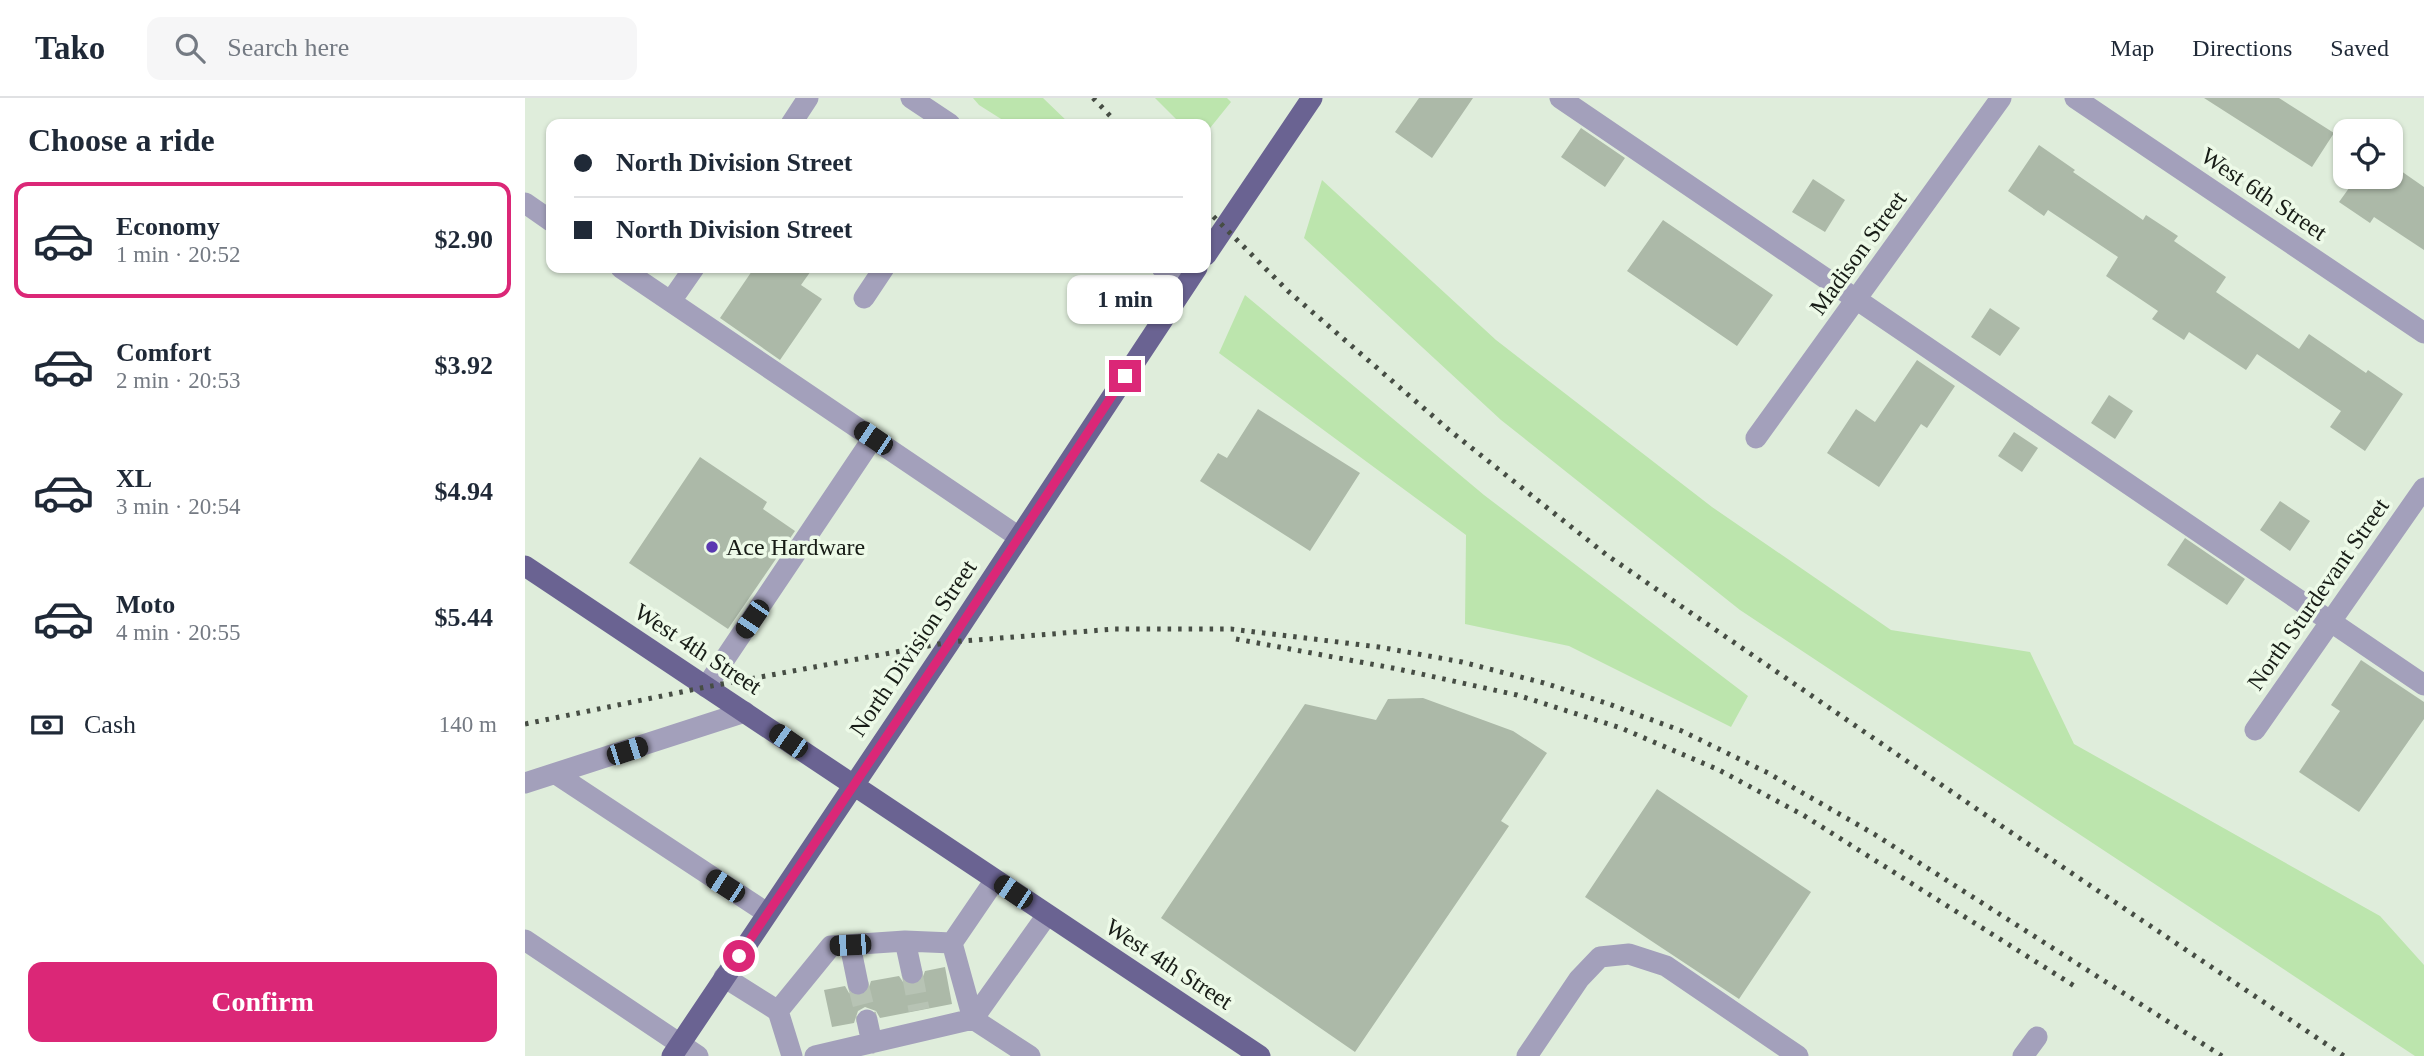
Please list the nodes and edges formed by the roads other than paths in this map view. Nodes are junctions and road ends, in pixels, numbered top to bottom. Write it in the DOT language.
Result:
graph roads {
  1 [pos="808,98"];
  2 [pos="911,98"];
  3 [pos="1312,98"];
  4 [pos="1560,98"];
  5 [pos="2001,98"];
  6 [pos="2075,98"];
  7 [pos="794,119"];
  8 [pos="942,119"];
  9 [pos="525,203"];
  10 [pos="546,218"];
  11 [pos="1211,248"];
  12 [pos="629,273"];
  13 [pos="691,273"];
  14 [pos="881,273"];
  15 [pos="1191,276"];
  16 [pos="864,298"];
  17 [pos="1858,299"];
  18 [pos="671,301"];
  19 [pos="2424,333"];
  20 [pos="873,438"];
  21 [pos="1756,438"];
  22 [pos="2424,488"];
  23 [pos="1019,537"];
  24 [pos="525,566"];
  25 [pos="2330,622"];
  26 [pos="2424,685"];
  27 [pos="706,687"];
  28 [pos="745,712"];
  29 [pos="2255,730"];
  30 [pos="556,774"];
  31 [pos="525,783"];
  32 [pos="852,786"];
  33 [pos="995,880"];
  34 [pos="767,914"];
  35 [pos="1047,915"];
  36 [pos="525,940"];
  37 [pos="905,941"];
  38 [pos="952,943"];
  39 [pos="850,945"];
  40 [pos="912,973"];
  41 [pos="724,977"];
  42 [pos="858,984"];
  43 [pos="778,1011"];
  44 [pos="973,1019"];
  45 [pos="867,1020"];
  46 [pos="2037,1037"];
  47 [pos="872,1043"];
  48 [pos="676,1050"];
  49 [pos="698,1056"];
  50 [pos="792,1056"];
  51 [pos="815,1056"];
  52 [pos="1030,1056"];
  53 [pos="1260,1056"];
  54 [pos="1527,1056"];
  55 [pos="1798,1056"];
  56 [pos="2023,1056"];
  1 -- 7 [label="street"];
  2 -- 8 [label="street"];
  3 -- 11 [label="main road"];
  4 -- 17 [label="street"];
  5 -- 17 [label="street, Madison Street"];
  6 -- 19 [label="street, West 6th Street"];
  9 -- 10 [label="street"];
  12 -- 18 [label="street"];
  13 -- 18 [label="street"];
  14 -- 16 [label="street"];
  15 -- 23 [label="main road, North Division Street"];
  17 -- 21 [label="street, Madison Street"];
  17 -- 25 [label="street"];
  18 -- 20 [label="street"];
  20 -- 23 [label="street"];
  20 -- 27 [label="street"];
  22 -- 25 [label="street, North Sturdevant Street"];
  23 -- 32 [label="main road, North Division Street"];
  24 -- 27 [label="main road, West 4th Street"];
  25 -- 26 [label="street"];
  25 -- 29 [label="street, North Sturdevant Street"];
  27 -- 28 [label="main road, West 4th Street"];
  28 -- 30 [label="street"];
  28 -- 32 [label="main road, West 4th Street"];
  30 -- 31 [label="street"];
  30 -- 34 [label="street"];
  32 -- 33 [label="main road, West 4th Street"];
  32 -- 34 [label="main road, North Division Street"];
  33 -- 35 [label="main road, West 4th Street"];
  33 -- 38 [label="street"];
  34 -- 41 [label="main road, North Division Street"];
  35 -- 44 [label="street"];
  35 -- 53 [label="main road, West 4th Street"];
  36 -- 48 [label="street"];
  37 -- 38 [label="street"];
  37 -- 39 [label="street"];
  37 -- 40 [label="street"];
  38 -- 44 [label="street"];
  39 -- 42 [label="street"];
  39 -- 43 [label="street"];
  41 -- 43 [label="street"];
  41 -- 48 [label="main road, North Division Street"];
  43 -- 50 [label="street"];
  44 -- 47 [label="street"];
  44 -- 52 [label="street"];
  45 -- 47 [label="street"];
  46 -- 56 [label="street"];
  47 -- 51 [label="street"];
  48 -- 49 [label="street"];
  54 -- 55 [label="street"];
}
